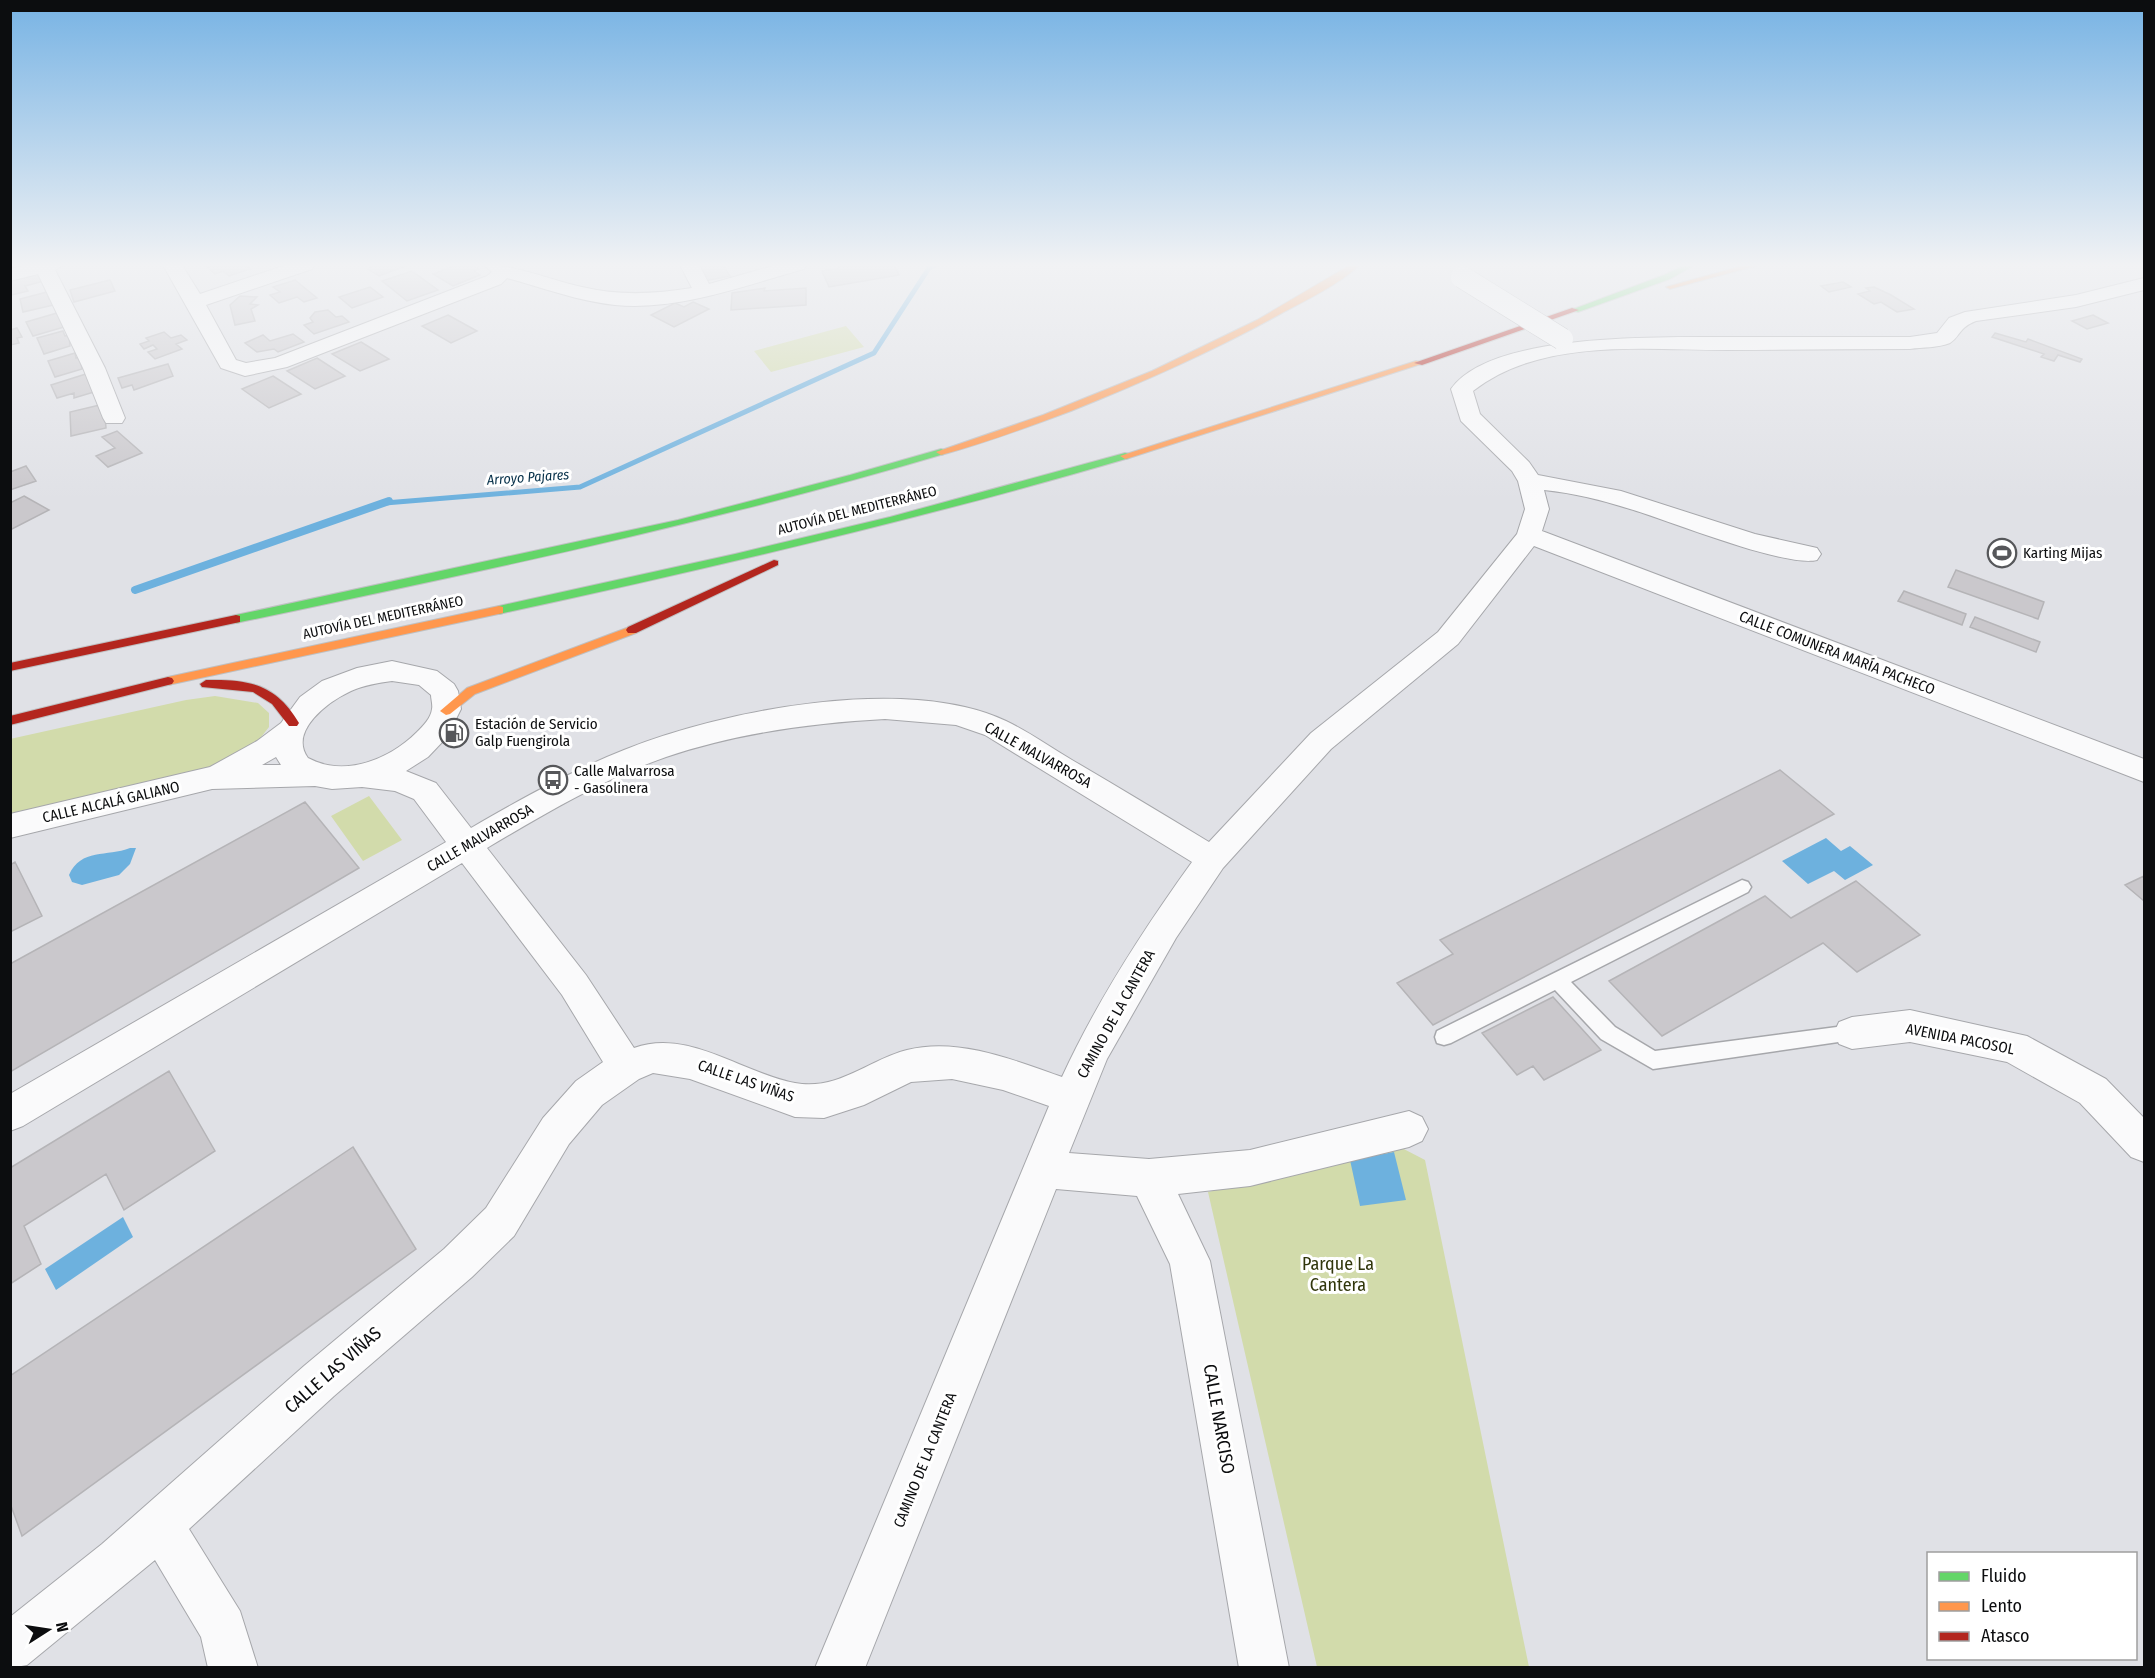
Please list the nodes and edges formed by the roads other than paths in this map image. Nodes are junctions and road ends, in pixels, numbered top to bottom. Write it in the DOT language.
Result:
graph roads {
  1 [pos="83,343"];
  2 [pos="217,343"];
  3 [pos="330,343"];
  4 [pos="1215,343"];
  5 [pos="1475,343"];
  6 [pos="1567,343"];
  7 [pos="1579,343"];
  8 [pos="1877,343"];
  9 [pos="1330,376"];
  10 [pos="114,418"];
  11 [pos="1190,420"];
  12 [pos="1530,481"];
  13 [pos="904,517"];
  14 [pos="1530,535"];
  15 [pos="1808,554"];
  16 [pos="10,667"];
  17 [pos="447,711"];
  18 [pos="28,718"];
  19 [pos="10,722"];
  20 [pos="291,727"];
  21 [pos="429,742"];
  22 [pos="2145,771"];
  23 [pos="313,775"];
  24 [pos="358,776"];
  25 [pos="212,778"];
  26 [pos="425,791"];
  27 [pos="10,826"];
  28 [pos="466,846"];
  29 [pos="1212,859"];
  30 [pos="1742,887"];
  31 [pos="1558,981"];
  32 [pos="1852,1033"];
  33 [pos="1444,1037"];
  34 [pos="626,1067"];
  35 [pos="1071,1096"];
  36 [pos="10,1114"];
  37 [pos="1408,1129"];
  38 [pos="2145,1144"];
  39 [pos="1044,1169"];
  40 [pos="1149,1178"];
  41 [pos="160,1524"];
  42 [pos="10,1648"];
  43 [pos="233,1668"];
  44 [pos="840,1668"];
  45 [pos="1264,1668"];
  1 -- 10 [label="street"];
  2 -- 3 [label="street"];
  4 -- 16 [label="highway, AUTOVÍA DEL MEDITERRÁNEO"];
  5 -- 13 [label="highway"];
  6 -- 12 [label="street"];
  7 -- 8 [label="street"];
  9 -- 11 [label="highway"];
  12 -- 14 [label="street"];
  12 -- 15 [label="street"];
  13 -- 17 [label="highway"];
  13 -- 18 [label="highway"];
  14 -- 22 [label="street, CALLE COMUNERA MARÍA PACHECO"];
  14 -- 29 [label="street, CAMINO DE LA CANTERA"];
  17 -- 20 [label="street"];
  17 -- 21 [label="street"];
  18 -- 19 [label="highway"];
  18 -- 20 [label="highway"];
  20 -- 23 [label="street"];
  20 -- 25 [label="street, CALLE ALCALÁ GALIANO"];
  21 -- 24 [label="street"];
  21 -- 26 [label="street"];
  23 -- 24 [label="street"];
  23 -- 25 [label="street, CALLE ALCALÁ GALIANO"];
  24 -- 26 [label="street"];
  25 -- 27 [label="street, CALLE ALCALÁ GALIANO"];
  26 -- 28 [label="street"];
  28 -- 29 [label="street, CALLE MALVARROSA"];
  28 -- 34 [label="street"];
  28 -- 36 [label="street, CALLE MALVARROSA"];
  29 -- 35 [label="street, CAMINO DE LA CANTERA"];
  30 -- 31 [label="lane"];
  31 -- 32 [label="lane"];
  31 -- 33 [label="lane"];
  32 -- 38 [label="street, AVENIDA PACOSOL"];
  34 -- 35 [label="street, CALLE LAS VIÑAS"];
  34 -- 41 [label="street, CALLE LAS VIÑAS"];
  35 -- 39 [label="street, CAMINO DE LA CANTERA"];
  37 -- 40 [label="street"];
  39 -- 40 [label="street"];
  39 -- 44 [label="street, CAMINO DE LA CANTERA"];
  40 -- 45 [label="street, CALLE NARCISO"];
  41 -- 42 [label="street, CALLE LAS VIÑAS"];
  41 -- 43 [label="street"];
}
